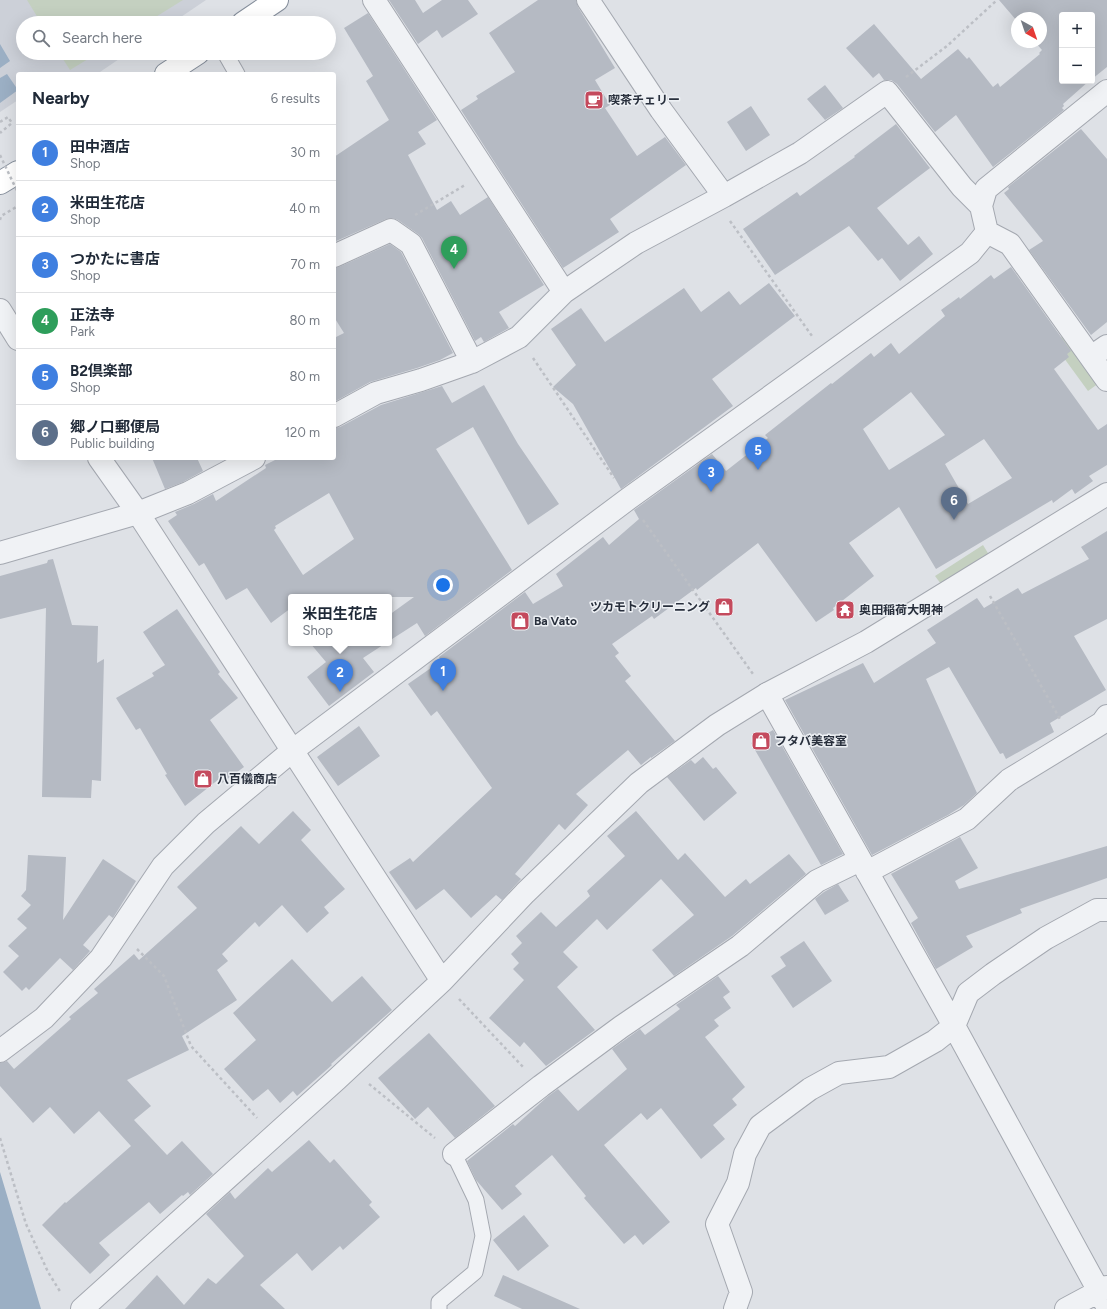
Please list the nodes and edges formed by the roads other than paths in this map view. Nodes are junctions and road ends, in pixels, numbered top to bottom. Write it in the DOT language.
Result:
graph roads {
  1 [pos="278,0"];
  2 [pos="374,0"];
  3 [pos="588,0"];
  4 [pos="254,16"];
  5 [pos="187,60"];
  6 [pos="229,60"];
  7 [pos="169,72"];
  8 [pos="236,72"];
  9 [pos="1107,92"];
  10 [pos="16,173"];
  11 [pos="0,183"];
  12 [pos="720,199"];
  13 [pos="981,206"];
  14 [pos="987,232"];
  15 [pos="336,255"];
  16 [pos="564,292"];
  17 [pos="0,310"];
  18 [pos="16,336"];
  19 [pos="1099,352"];
  20 [pos="472,362"];
  21 [pos="1107,380"];
  22 [pos="336,415"];
  23 [pos="100,460"];
  24 [pos="250,460"];
  25 [pos="1107,494"];
  26 [pos="138,513"];
  27 [pos="0,553"];
  28 [pos="767,694"];
  29 [pos="1107,716"];
  30 [pos="292,751"];
  31 [pos="864,866"];
  32 [pos="1107,910"];
  33 [pos="442,982"];
  34 [pos="954,1026"];
  35 [pos="0,1051"];
  36 [pos="454,1154"];
  37 [pos="1104,1295"];
  38 [pos="82,1309"];
  39 [pos="439,1309"];
  40 [pos="734,1309"];
  41 [pos="1066,1309"];
  1 -- 4 [label="highway"];
  2 -- 16 [label="street"];
  3 -- 12 [label="street"];
  5 -- 7 [label="highway"];
  6 -- 8 [label="lane"];
  9 -- 13 [label="street"];
  10 -- 11 [label="highway"];
  12 -- 13 [label="street"];
  12 -- 16 [label="street"];
  13 -- 14 [label="street"];
  14 -- 19 [label="street"];
  14 -- 30 [label="street"];
  15 -- 20 [label="street"];
  16 -- 20 [label="street"];
  17 -- 18 [label="street"];
  19 -- 21 [label="street"];
  20 -- 22 [label="street"];
  23 -- 26 [label="street"];
  24 -- 26 [label="street"];
  25 -- 28 [label="street"];
  26 -- 27 [label="street"];
  26 -- 30 [label="street"];
  28 -- 31 [label="street"];
  28 -- 33 [label="street"];
  29 -- 31 [label="street"];
  30 -- 33 [label="street"];
  30 -- 35 [label="street"];
  31 -- 34 [label="street"];
  31 -- 36 [label="street"];
  32 -- 34 [label="street"];
  33 -- 38 [label="street"];
  34 -- 37 [label="street"];
  34 -- 40 [label="street"];
  36 -- 39 [label="lane"];
  37 -- 41 [label="street"];
}
